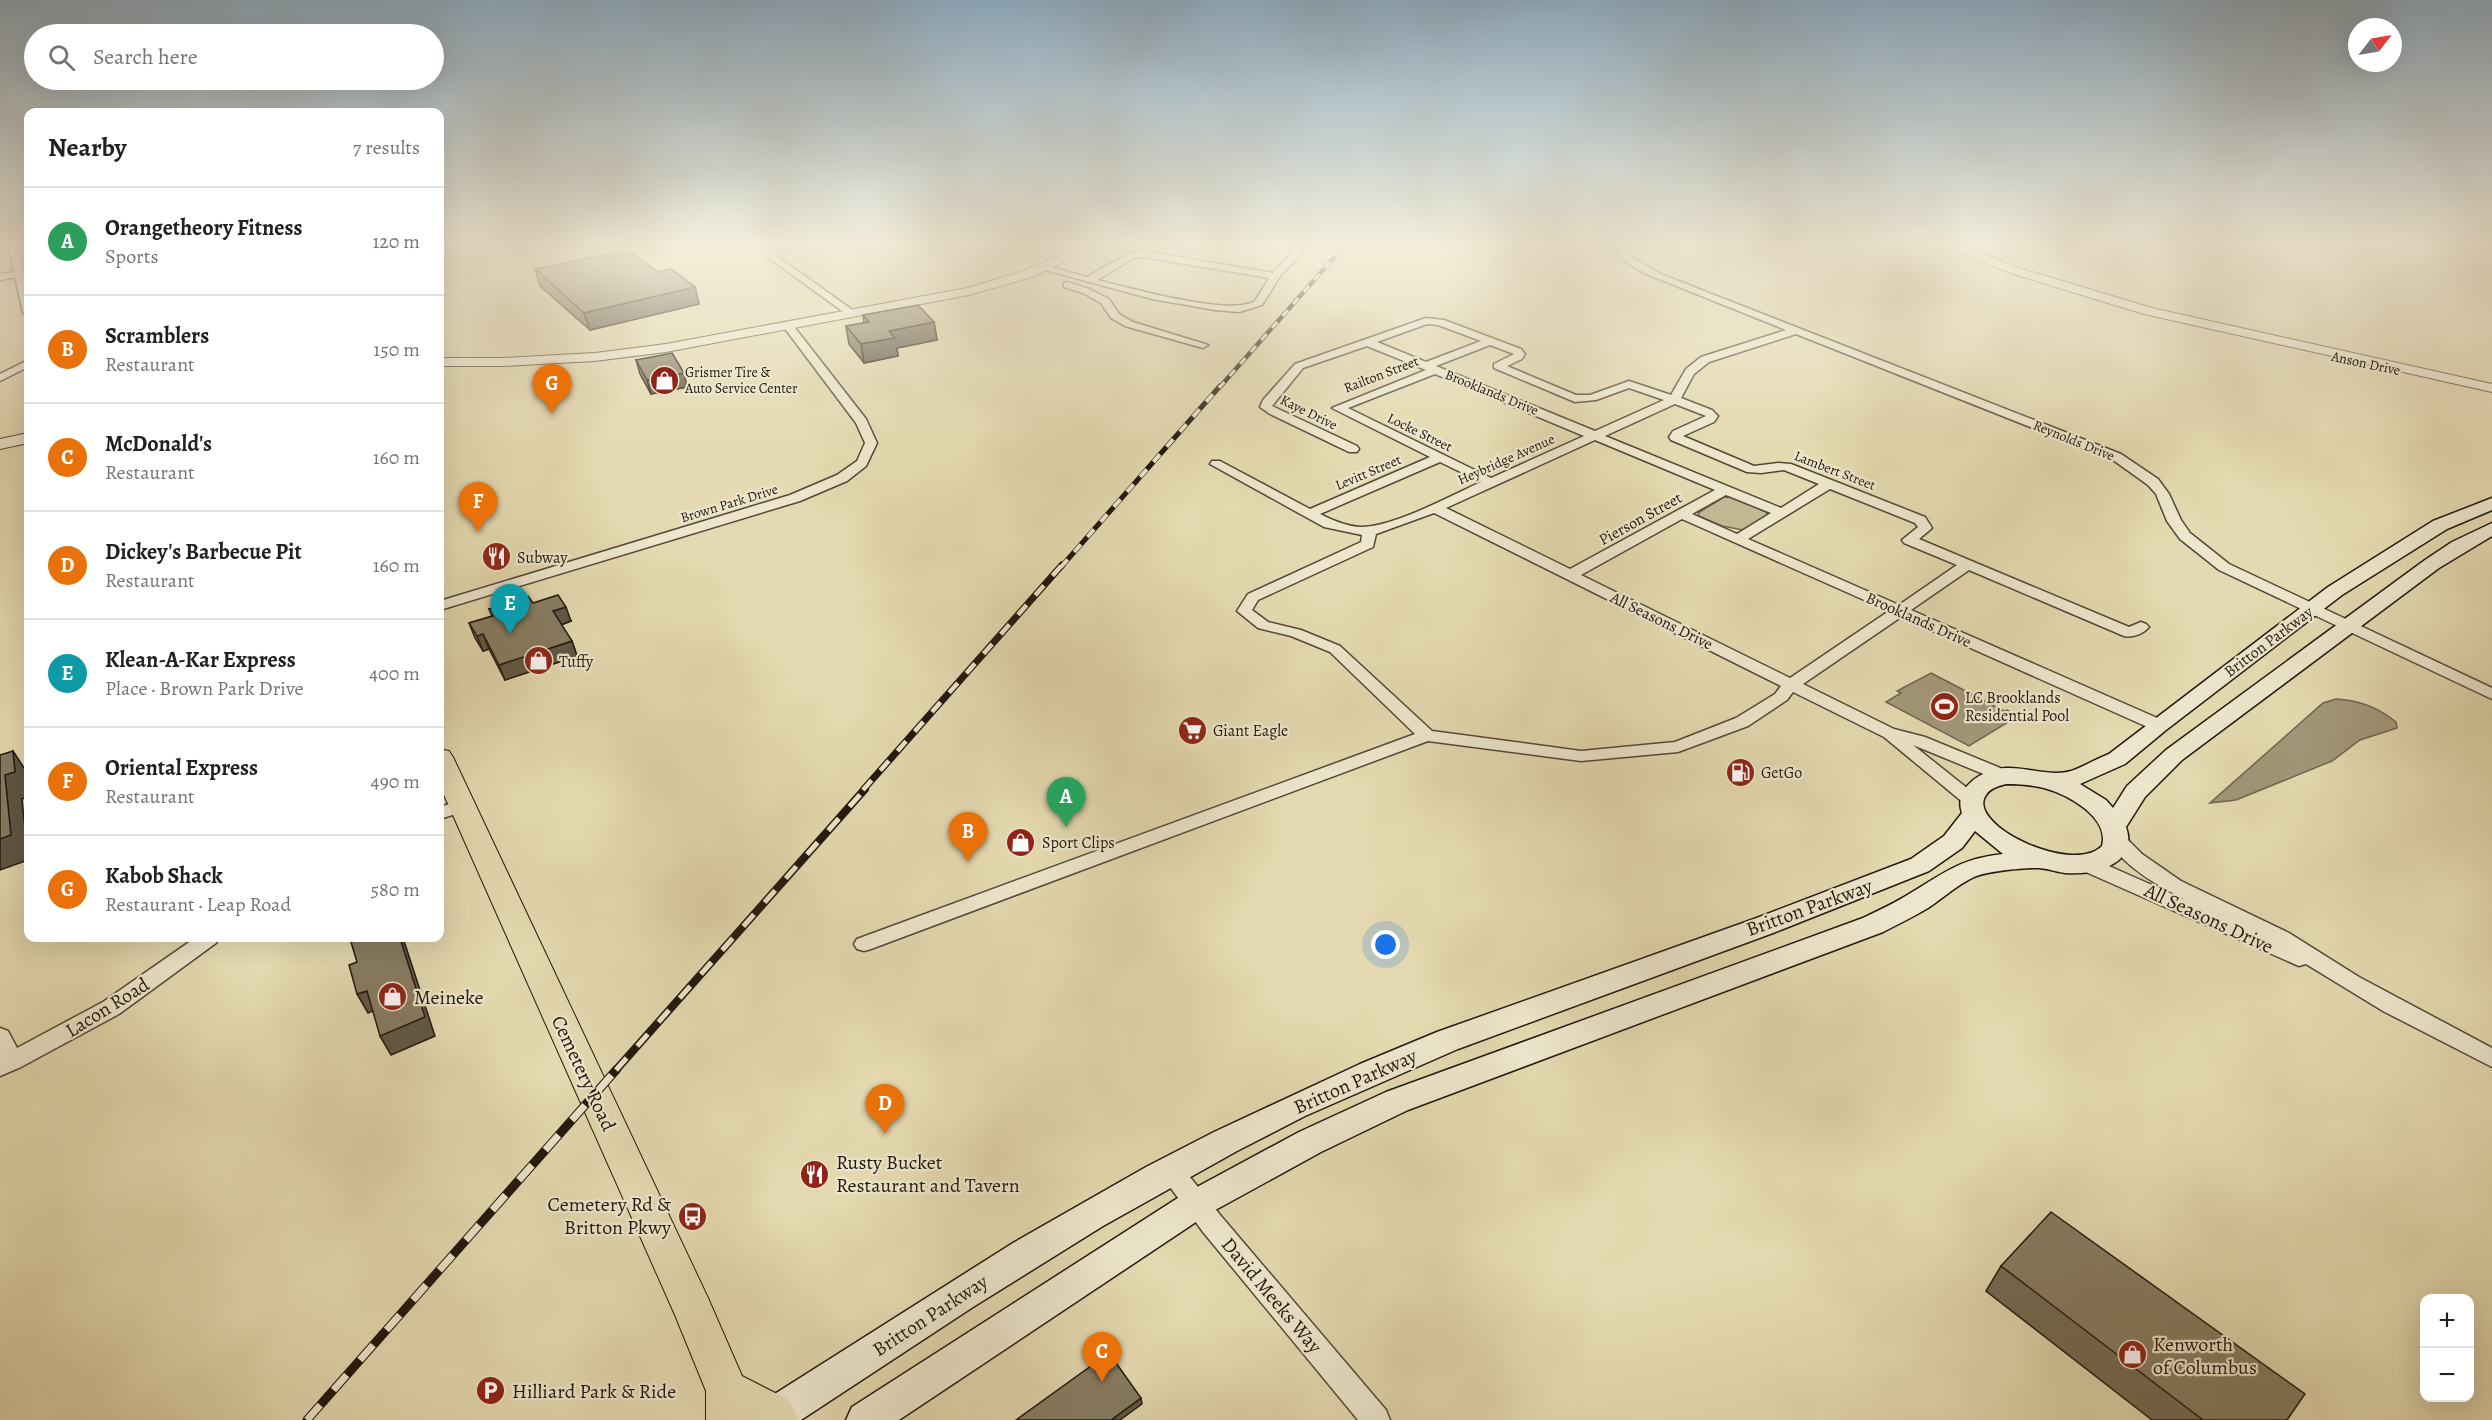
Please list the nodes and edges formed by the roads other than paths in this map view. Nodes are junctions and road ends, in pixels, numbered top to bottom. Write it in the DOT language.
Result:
graph roads {
  1 [pos="848,310"];
  2 [pos="873,310"];
  3 [pos="1112,310"];
  4 [pos="1745,310"];
  5 [pos="2143,310"];
  6 [pos="853,314"];
  7 [pos="1432,320"];
  8 [pos="788,326"];
  9 [pos="1796,331"];
  10 [pos="1490,341"];
  11 [pos="1367,342"];
  12 [pos="1203,345"];
  13 [pos="444,355"];
  14 [pos="552,358"];
  15 [pos="444,362"];
  16 [pos="24,365"];
  17 [pos="1432,368"];
  18 [pos="0,378"];
  19 [pos="2492,390"];
  20 [pos="1674,400"];
  21 [pos="1338,408"];
  22 [pos="1596,435"];
  23 [pos="24,439"];
  24 [pos="0,444"];
  25 [pos="1353,449"];
  26 [pos="1439,458"];
  27 [pos="1216,464"];
  28 [pos="1490,482"];
  29 [pos="1831,483"];
  30 [pos="1725,490"];
  31 [pos="2492,503"];
  32 [pos="1435,508"];
  33 [pos="1782,513"];
  34 [pos="1309,514"];
  35 [pos="1681,514"];
  36 [pos="2492,529"];
  37 [pos="1369,531"];
  38 [pos="1738,539"];
  39 [pos="1967,565"];
  40 [pos="1569,574"];
  41 [pos="444,605"];
  42 [pos="2312,608"];
  43 [pos="1899,611"];
  44 [pos="2348,626"];
  45 [pos="2141,627"];
  46 [pos="1791,685"];
  47 [pos="2492,694"];
  48 [pos="2158,725"];
  49 [pos="1888,733"];
  50 [pos="1427,736"];
  51 [pos="444,776"];
  52 [pos="2004,776"];
  53 [pos="2049,781"];
  54 [pos="1973,807"];
  55 [pos="451,809"];
  56 [pos="2116,833"];
  57 [pos="2040,859"];
  58 [pos="2086,864"];
  59 [pos="203,942"];
  60 [pos="864,944"];
  61 [pos="2333,971"];
  62 [pos="0,1037"];
  63 [pos="2492,1058"];
  64 [pos="7,1064"];
  65 [pos="1170,1169"];
  66 [pos="1196,1204"];
  67 [pos="728,1405"];
  68 [pos="772,1418"];
  69 [pos="865,1420"];
  70 [pos="1376,1420"];
  1 -- 6 [label="street"];
  2 -- 6 [label="street"];
  3 -- 12 [label="street"];
  4 -- 9 [label="street, Reynolds Drive"];
  5 -- 19 [label="street, Anson Drive"];
  6 -- 8 [label="street"];
  7 -- 10 [label="street, Lambert Street"];
  7 -- 11 [label="street, Kaye Drive"];
  8 -- 14 [label="street"];
  8 -- 41 [label="street, Brown Park Drive"];
  9 -- 20 [label="street"];
  9 -- 42 [label="street, Reynolds Drive"];
  10 -- 17 [label="street, Railton Street"];
  10 -- 20 [label="street, Lambert Street"];
  11 -- 17 [label="street, Brooklands Drive"];
  11 -- 25 [label="street, Kaye Drive"];
  13 -- 14 [label="street"];
  14 -- 15 [label="street"];
  16 -- 18 [label="street"];
  17 -- 21 [label="street, Railton Street"];
  17 -- 22 [label="street, Brooklands Drive"];
  20 -- 22 [label="street, Heybridge Avenue"];
  20 -- 29 [label="street, Lambert Street"];
  21 -- 26 [label="street, Locke Street"];
  22 -- 28 [label="street, Heybridge Avenue"];
  22 -- 30 [label="street, Brooklands Drive"];
  23 -- 24 [label="street"];
  26 -- 28 [label="street, Locke Street"];
  26 -- 34 [label="street, Levitt Street"];
  27 -- 34 [label="street, Heybridge Avenue"];
  28 -- 32 [label="street, Heybridge Avenue"];
  29 -- 33 [label="street"];
  29 -- 39 [label="street, Lambert Street"];
  30 -- 33 [label="street, Brooklands Drive"];
  30 -- 35 [label="street, Pierson Street"];
  31 -- 42 [label="main road, Britton Parkway"];
  32 -- 37 [label="street, Heybridge Avenue"];
  32 -- 40 [label="street, All Seasons Drive"];
  33 -- 38 [label="street"];
  34 -- 37 [label="street, Heybridge Avenue"];
  35 -- 38 [label="street, Brooklands Drive"];
  35 -- 40 [label="street, Pierson Street"];
  36 -- 44 [label="main road"];
  37 -- 50 [label="street"];
  38 -- 43 [label="street, Brooklands Drive"];
  39 -- 43 [label="street"];
  39 -- 45 [label="street, Lambert Street"];
  40 -- 46 [label="street, All Seasons Drive"];
  42 -- 44 [label="street, Reynolds Drive"];
  42 -- 48 [label="main road, Britton Parkway"];
  43 -- 46 [label="street"];
  43 -- 48 [label="street, Brooklands Drive"];
  44 -- 47 [label="street, Reynolds Drive"];
  44 -- 56 [label="main road"];
  46 -- 49 [label="street, All Seasons Drive"];
  46 -- 50 [label="street"];
  48 -- 53 [label="main road, Britton Parkway"];
  49 -- 52 [label="street, All Seasons Drive"];
  49 -- 54 [label="street, All Seasons Drive"];
  50 -- 60 [label="street"];
  51 -- 55 [label="main road, Cemetery Road"];
  52 -- 53 [label="main road"];
  52 -- 54 [label="main road, Britton Parkway"];
  53 -- 56 [label="main road"];
  54 -- 57 [label="main road"];
  54 -- 65 [label="main road, Britton Parkway"];
  55 -- 67 [label="main road, Cemetery Road"];
  56 -- 58 [label="main road"];
  56 -- 61 [label="street, All Seasons Drive"];
  57 -- 58 [label="main road"];
  57 -- 66 [label="main road, Britton Parkway"];
  58 -- 61 [label="street, All Seasons Drive"];
  59 -- 64 [label="street, Lacon Road"];
  61 -- 63 [label="street, All Seasons Drive"];
  62 -- 64 [label="street"];
  65 -- 66 [label="street, David Meeks Way"];
  65 -- 68 [label="main road, Britton Parkway"];
  66 -- 69 [label="main road, Britton Parkway"];
  66 -- 70 [label="street, David Meeks Way"];
  67 -- 68 [label="main road, Cemetery Road"];
}
